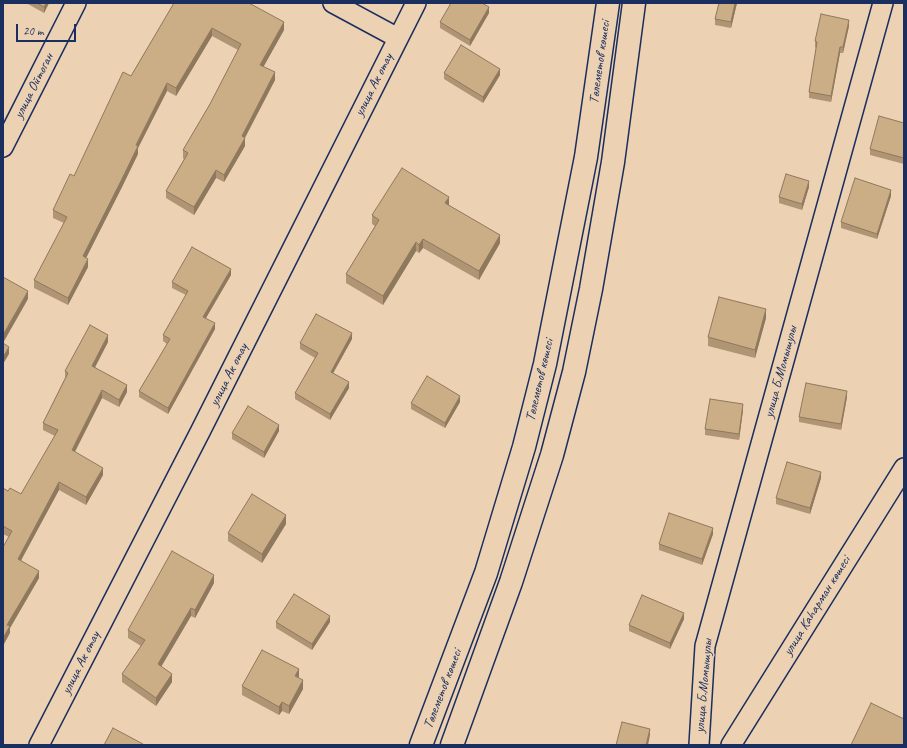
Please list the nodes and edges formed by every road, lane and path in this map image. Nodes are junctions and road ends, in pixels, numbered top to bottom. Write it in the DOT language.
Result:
graph roads {
  1 [pos="76,3"];
  2 [pos="333,3"];
  3 [pos="416,3"];
  4 [pos="608,3"];
  5 [pos="634,3"];
  6 [pos="883,3"];
  7 [pos="398,38"];
  8 [pos="3,147"];
  9 [pos="904,468"];
  10 [pos="39,745"];
  11 [pos="421,745"];
  12 [pos="452,745"];
  13 [pos="699,745"];
  14 [pos="731,745"];
  1 -- 8 [label="street, улица Ойтоган"];
  2 -- 7 [label="street"];
  3 -- 7 [label="street, улица Ак отау"];
  4 -- 11 [label="main road, Төлеметов көшесі"];
  5 -- 12 [label="main road, Төлеметов көшесі"];
  6 -- 13 [label="street, улица Б.Момышулы"];
  7 -- 10 [label="street, улица Ак отау"];
  9 -- 14 [label="street, улица Каһарман көшесі"];
}
